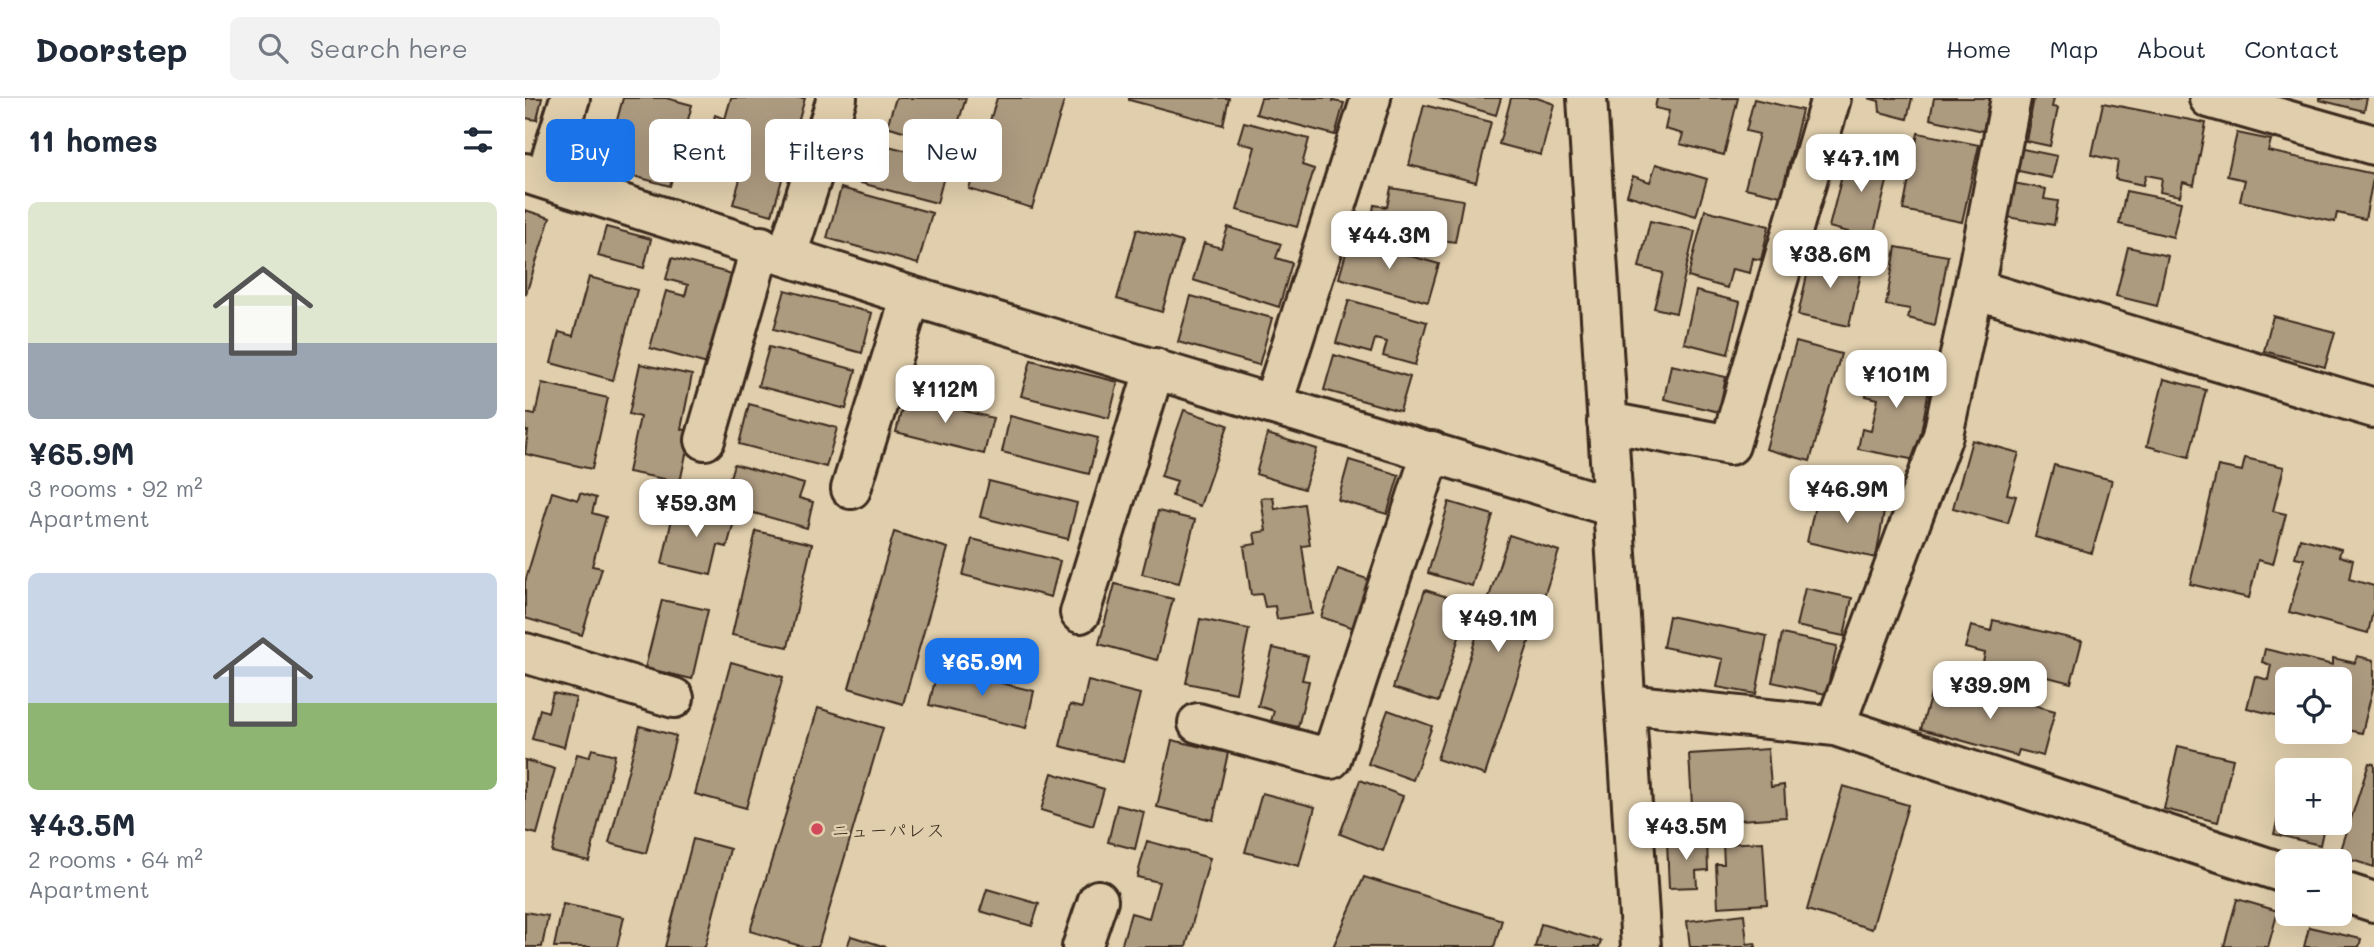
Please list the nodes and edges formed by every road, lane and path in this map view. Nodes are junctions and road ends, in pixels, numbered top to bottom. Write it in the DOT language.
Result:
graph roads {
  1 [pos="570,98"];
  2 [pos="837,98"];
  3 [pos="1371,98"];
  4 [pos="1587,98"];
  5 [pos="1831,98"];
  6 [pos="2011,98"];
  7 [pos="2218,99"];
  8 [pos="2374,145"];
  9 [pos="535,176"];
  10 [pos="774,251"];
  11 [pos="1974,289"];
  12 [pos="911,296"];
  13 [pos="1155,368"];
  14 [pos="1273,403"];
  15 [pos="2374,408"];
  16 [pos="1607,422"];
  17 [pos="705,440"];
  18 [pos="1432,452"];
  19 [pos="851,489"];
  20 [pos="1613,507"];
  21 [pos="1080,613"];
  22 [pos="525,653"];
  23 [pos="674,698"];
  24 [pos="1626,704"];
  25 [pos="1198,723"];
  26 [pos="1835,726"];
  27 [pos="2275,870"];
  28 [pos="2352,895"];
  29 [pos="1098,900"];
  30 [pos="2374,902"];
  31 [pos="1082,947"];
  32 [pos="1641,947"];
  1 -- 9 [label="street"];
  2 -- 10 [label="street"];
  3 -- 14 [label="street"];
  4 -- 16 [label="street"];
  5 -- 16 [label="street"];
  6 -- 11 [label="street"];
  7 -- 8 [label="street"];
  9 -- 10 [label="street"];
  10 -- 12 [label="street"];
  10 -- 17 [label="street"];
  11 -- 15 [label="street"];
  11 -- 26 [label="street"];
  12 -- 13 [label="street"];
  12 -- 19 [label="street"];
  13 -- 14 [label="street"];
  13 -- 21 [label="street"];
  14 -- 18 [label="street"];
  16 -- 20 [label="street"];
  18 -- 20 [label="street"];
  18 -- 25 [label="street"];
  20 -- 24 [label="street"];
  22 -- 23 [label="street"];
  24 -- 26 [label="street"];
  24 -- 32 [label="street"];
  26 -- 27 [label="street"];
  28 -- 30 [label="street"];
  29 -- 31 [label="street"];
}
